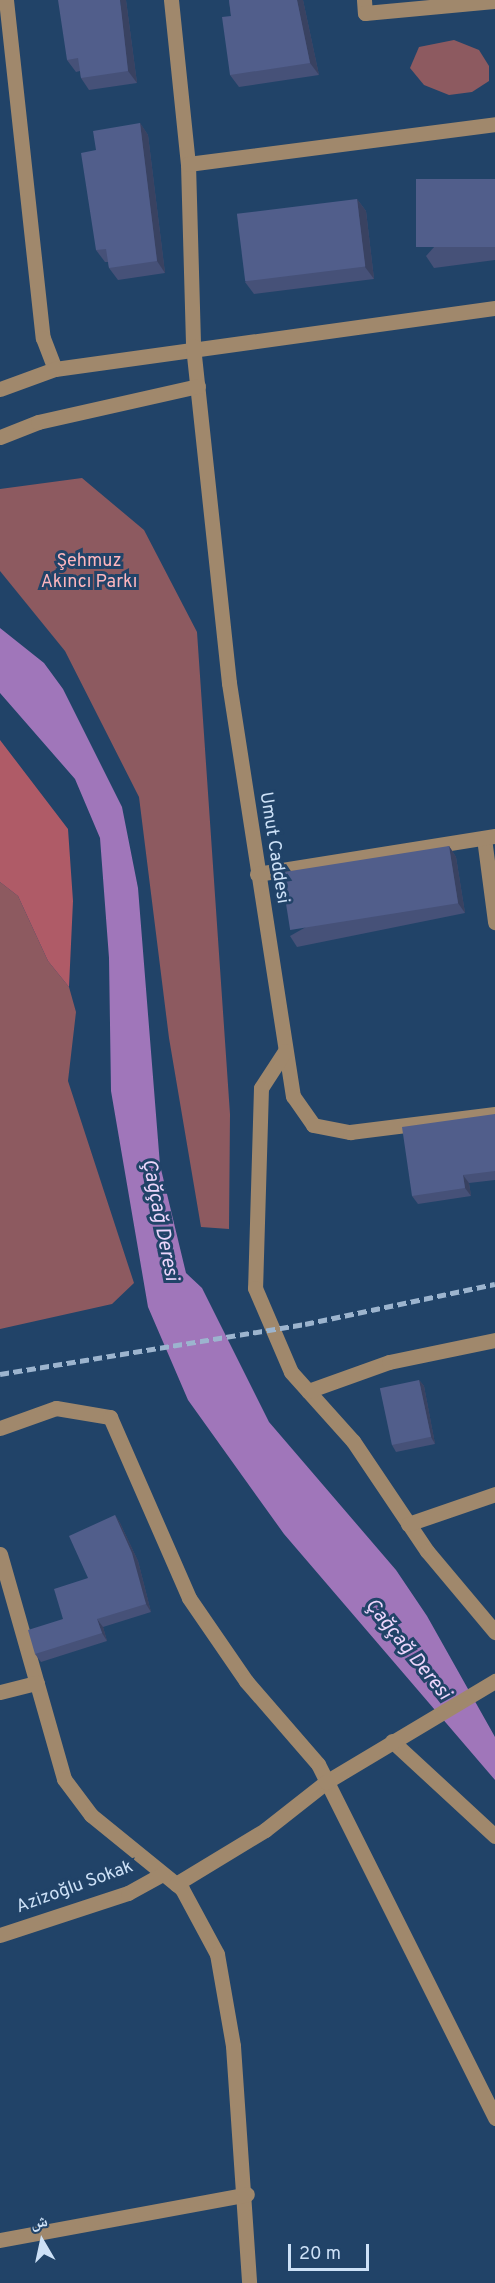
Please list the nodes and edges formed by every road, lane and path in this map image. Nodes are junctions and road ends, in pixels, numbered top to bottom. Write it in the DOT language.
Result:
graph roads {
  1 [pos="6,0"];
  2 [pos="171,0"];
  3 [pos="364,0"];
  4 [pos="495,1"];
  5 [pos="495,124"];
  6 [pos="188,164"];
  7 [pos="495,308"];
  8 [pos="193,346"];
  9 [pos="55,369"];
  10 [pos="198,387"];
  11 [pos="0,389"];
  12 [pos="0,437"];
  13 [pos="490,837"];
  14 [pos="257,874"];
  15 [pos="495,922"];
  16 [pos="285,1051"];
  17 [pos="495,1114"];
  18 [pos="495,1340"];
  19 [pos="308,1391"];
  20 [pos="0,1428"];
  21 [pos="495,1494"];
  22 [pos="408,1524"];
  23 [pos="0,1554"];
  24 [pos="495,1632"];
  25 [pos="492,1682"];
  26 [pos="37,1683"];
  27 [pos="0,1692"];
  28 [pos="392,1741"];
  29 [pos="326,1782"];
  30 [pos="495,1836"];
  31 [pos="162,1874"];
  32 [pos="176,1884"];
  33 [pos="0,1935"];
  34 [pos="495,2118"];
  35 [pos="247,2194"];
  36 [pos="0,2240"];
  37 [pos="249,2283"];
  1 -- 9 [label="street"];
  2 -- 6 [label="street, Umut Caddesi"];
  3 -- 4 [label="street"];
  5 -- 6 [label="street"];
  6 -- 8 [label="street, Umut Caddesi"];
  7 -- 8 [label="street"];
  8 -- 9 [label="street"];
  8 -- 10 [label="street, Umut Caddesi"];
  9 -- 11 [label="street"];
  10 -- 12 [label="street"];
  10 -- 14 [label="street, Umut Caddesi"];
  13 -- 14 [label="street"];
  13 -- 15 [label="street"];
  14 -- 16 [label="street, Umut Caddesi"];
  16 -- 17 [label="street, Umut Caddesi"];
  16 -- 19 [label="street"];
  18 -- 19 [label="street"];
  19 -- 22 [label="street"];
  20 -- 29 [label="street"];
  21 -- 22 [label="street"];
  22 -- 24 [label="street"];
  23 -- 26 [label="street"];
  25 -- 28 [label="street"];
  26 -- 27 [label="street"];
  26 -- 31 [label="street"];
  28 -- 29 [label="street"];
  28 -- 30 [label="street"];
  29 -- 32 [label="street"];
  29 -- 34 [label="street"];
  31 -- 32 [label="street"];
  31 -- 33 [label="street, Azizoğlu Sokak"];
  32 -- 35 [label="street"];
  35 -- 36 [label="street"];
  35 -- 37 [label="street"];
}
